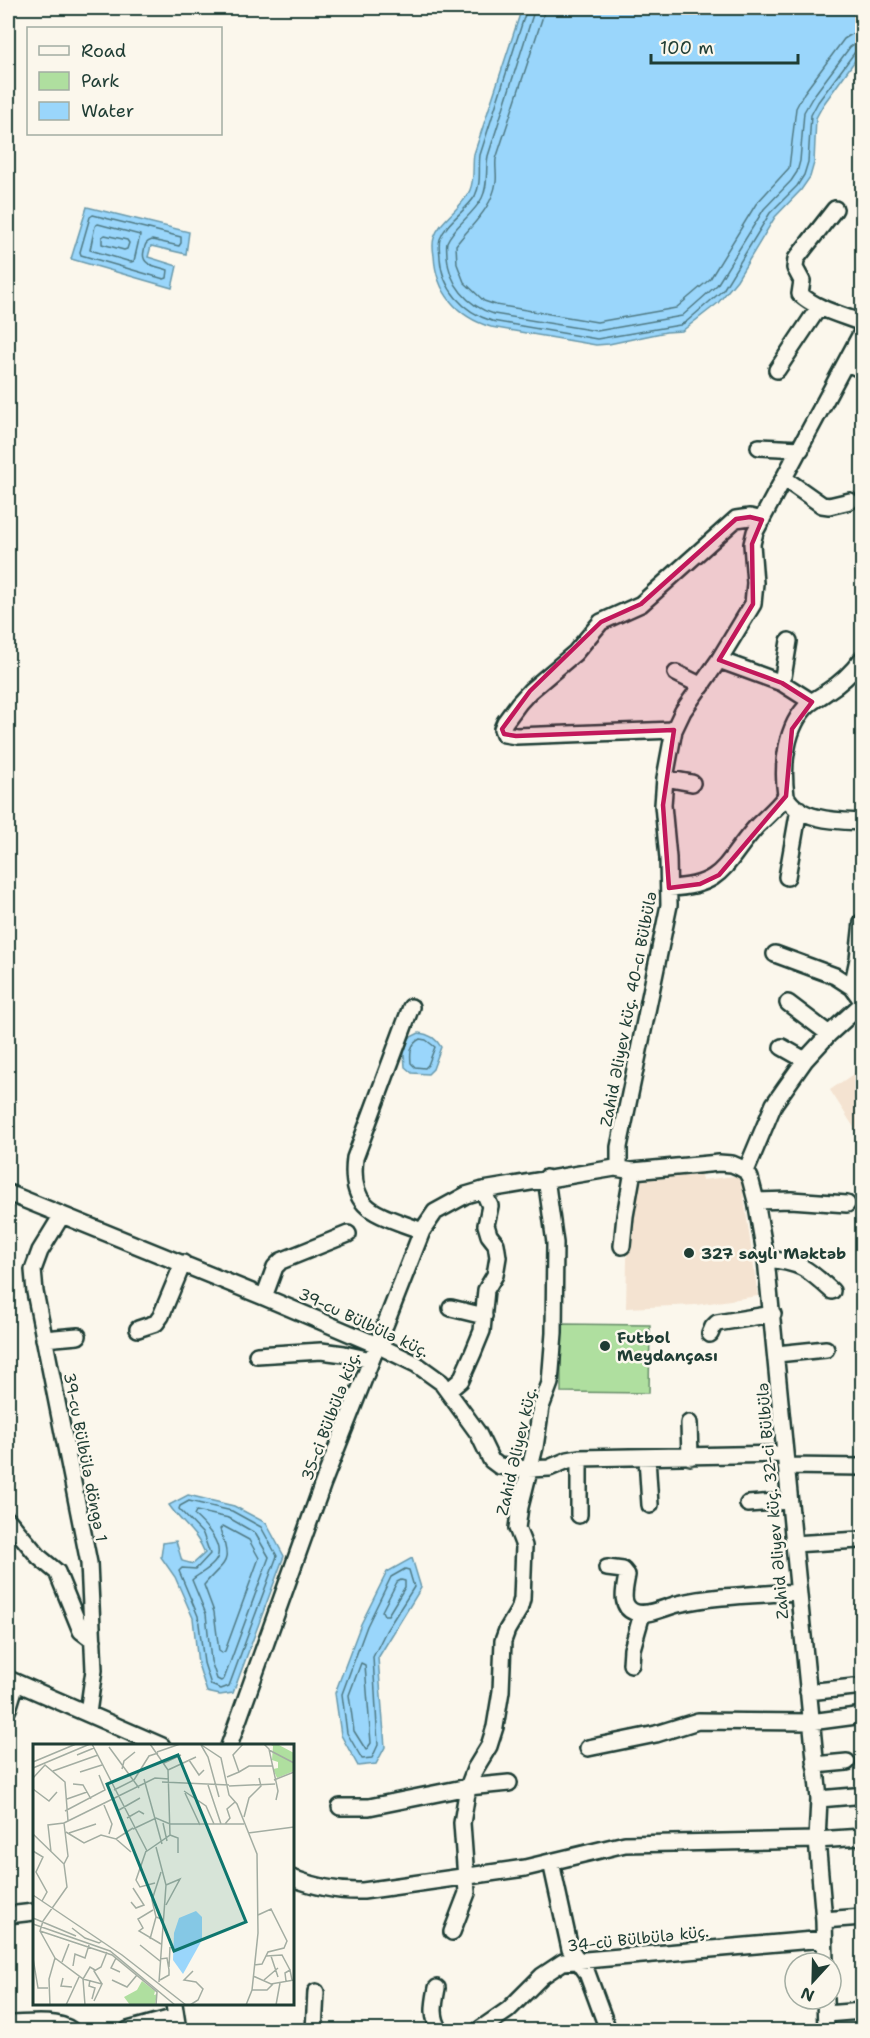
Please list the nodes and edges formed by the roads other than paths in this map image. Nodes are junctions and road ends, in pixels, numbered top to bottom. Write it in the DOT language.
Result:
graph roads {
  1 [pos="835,210"];
  2 [pos="819,307"];
  3 [pos="862,323"];
  4 [pos="862,332"];
  5 [pos="847,363"];
  6 [pos="777,370"];
  7 [pos="862,370"];
  8 [pos="759,447"];
  9 [pos="801,449"];
  10 [pos="785,479"];
  11 [pos="850,501"];
  12 [pos="762,520"];
  13 [pos="789,641"];
  14 [pos="862,659"];
  15 [pos="719,660"];
  16 [pos="676,673"];
  17 [pos="782,682"];
  18 [pos="702,686"];
  19 [pos="812,702"];
  20 [pos="674,730"];
  21 [pos="665,778"];
  22 [pos="692,783"];
  23 [pos="786,796"];
  24 [pos="799,809"];
  25 [pos="862,822"];
  26 [pos="787,877"];
  27 [pos="669,888"];
  28 [pos="862,922"];
  29 [pos="775,954"];
  30 [pos="852,987"];
  31 [pos="862,1002"];
  32 [pos="788,1003"];
  33 [pos="411,1007"];
  34 [pos="829,1034"];
  35 [pos="782,1047"];
  36 [pos="805,1060"];
  37 [pos="615,1168"];
  38 [pos="633,1171"];
  39 [pos="746,1172"];
  40 [pos="546,1178"];
  41 [pos="483,1190"];
  42 [pos="8,1193"];
  43 [pos="756,1201"];
  44 [pos="847,1204"];
  45 [pos="62,1215"];
  46 [pos="422,1230"];
  47 [pos="348,1234"];
  48 [pos="622,1246"];
  49 [pos="766,1259"];
  50 [pos="183,1263"];
  51 [pos="832,1291"];
  52 [pos="264,1297"];
  53 [pos="451,1308"];
  54 [pos="773,1314"];
  55 [pos="484,1316"];
  56 [pos="138,1329"];
  57 [pos="710,1334"];
  58 [pos="78,1336"];
  59 [pos="44,1339"];
  60 [pos="377,1345"];
  61 [pos="826,1349"];
  62 [pos="777,1354"];
  63 [pos="257,1355"];
  64 [pos="371,1360"];
  65 [pos="448,1391"];
  66 [pos="689,1423"];
  67 [pos="690,1457"];
  68 [pos="579,1458"];
  69 [pos="647,1458"];
  70 [pos="786,1460"];
  71 [pos="862,1467"];
  72 [pos="530,1469"];
  73 [pos="789,1501"];
  74 [pos="650,1504"];
  75 [pos="748,1504"];
  76 [pos="579,1515"];
  77 [pos="8,1520"];
  78 [pos="859,1540"];
  79 [pos="793,1544"];
  80 [pos="608,1568"];
  81 [pos="797,1592"];
  82 [pos="642,1614"];
  83 [pos="93,1640"];
  84 [pos="631,1664"];
  85 [pos="12,1681"];
  86 [pos="854,1687"];
  87 [pos="808,1692"];
  88 [pos="8,1709"];
  89 [pos="88,1713"];
  90 [pos="855,1716"];
  91 [pos="811,1722"];
  92 [pos="158,1744"];
  93 [pos="229,1744"];
  94 [pos="588,1748"];
  95 [pos="847,1762"];
  96 [pos="815,1765"];
  97 [pos="509,1783"];
  98 [pos="468,1787"];
  99 [pos="854,1796"];
  100 [pos="819,1799"];
  101 [pos="340,1807"];
  102 [pos="862,1837"];
  103 [pos="817,1840"];
  104 [pos="551,1862"];
  105 [pos="465,1878"];
  106 [pos="294,1879"];
  107 [pos="33,1912"];
  108 [pos="8,1915"];
  109 [pos="862,1917"];
  110 [pos="824,1920"];
  111 [pos="452,1932"];
  112 [pos="824,1939"];
  113 [pos="824,1951"];
  114 [pos="578,1960"];
  115 [pos="437,1988"];
  116 [pos="316,1992"];
  117 [pos="843,2009"];
  118 [pos="825,2011"];
  119 [pos="862,2011"];
  120 [pos="176,2017"];
  121 [pos="8,2024"];
  122 [pos="71,2031"];
  123 [pos="128,2031"];
  124 [pos="314,2031"];
  125 [pos="440,2031"];
  126 [pos="479,2031"];
  127 [pos="608,2031"];
  128 [pos="826,2031"];
  1 -- 2 [label="street"];
  2 -- 3 [label="street"];
  2 -- 6 [label="street"];
  4 -- 5 [label="street, Zahid Əliyev küç. 40-cı Bülbülə"];
  5 -- 7 [label="street"];
  5 -- 9 [label="street, Zahid Əliyev küç. 40-cı Bülbülə"];
  8 -- 9 [label="street"];
  9 -- 10 [label="street, Zahid Əliyev küç. 40-cı Bülbülə"];
  10 -- 11 [label="street"];
  10 -- 12 [label="street, Zahid Əliyev küç. 40-cı Bülbülə"];
  12 -- 15 [label="street, Zahid Əliyev küç. 40-cı Bülbülə"];
  12 -- 20 [label="street"];
  13 -- 17 [label="street"];
  14 -- 19 [label="street"];
  15 -- 17 [label="street"];
  15 -- 18 [label="street, Zahid Əliyev küç. 40-cı Bülbülə"];
  16 -- 18 [label="street"];
  17 -- 19 [label="street"];
  18 -- 20 [label="street, Zahid Əliyev küç. 40-cı Bülbülə"];
  19 -- 23 [label="street"];
  20 -- 21 [label="street, Zahid Əliyev küç. 40-cı Bülbülə"];
  21 -- 22 [label="street"];
  21 -- 27 [label="street, Zahid Əliyev küç. 40-cı Bülbülə"];
  23 -- 24 [label="street"];
  23 -- 27 [label="street"];
  24 -- 25 [label="street"];
  24 -- 26 [label="street"];
  27 -- 37 [label="street, Zahid Əliyev küç. 40-cı Bülbülə"];
  28 -- 30 [label="street"];
  29 -- 30 [label="street"];
  30 -- 31 [label="street"];
  31 -- 34 [label="street"];
  32 -- 34 [label="street"];
  33 -- 46 [label="street"];
  34 -- 36 [label="street"];
  35 -- 36 [label="street"];
  36 -- 39 [label="street"];
  37 -- 38 [label="street"];
  37 -- 40 [label="street, 35-ci Bülbülə küç."];
  38 -- 39 [label="street"];
  38 -- 48 [label="street"];
  39 -- 43 [label="street, Zahid Əliyev küç. 32-ci Bülbülə"];
  40 -- 41 [label="street, 35-ci Bülbülə küç."];
  40 -- 72 [label="street, Zahid Əliyev küç."];
  41 -- 46 [label="street, 35-ci Bülbülə küç."];
  41 -- 55 [label="street"];
  42 -- 45 [label="street, 39-cu Bülbülə küç."];
  43 -- 44 [label="street"];
  43 -- 49 [label="street, Zahid Əliyev küç. 32-ci Bülbülə"];
  45 -- 50 [label="street, 39-cu Bülbülə küç."];
  45 -- 59 [label="street, 39-cu Bülbülə döngə 1"];
  46 -- 60 [label="street, 35-ci Bülbülə küç."];
  47 -- 52 [label="street"];
  49 -- 51 [label="street"];
  49 -- 54 [label="street, Zahid Əliyev küç. 32-ci Bülbülə"];
  50 -- 52 [label="street, 39-cu Bülbülə küç."];
  50 -- 56 [label="street"];
  52 -- 60 [label="street, 39-cu Bülbülə küç."];
  53 -- 55 [label="street"];
  54 -- 57 [label="street"];
  54 -- 62 [label="street, Zahid Əliyev küç. 32-ci Bülbülə"];
  55 -- 65 [label="street"];
  58 -- 59 [label="street"];
  59 -- 83 [label="street, 39-cu Bülbülə döngə 1"];
  60 -- 64 [label="street, 35-ci Bülbülə küç."];
  60 -- 65 [label="street, 39-cu Bülbülə küç."];
  61 -- 62 [label="street"];
  62 -- 70 [label="street, Zahid Əliyev küç. 32-ci Bülbülə"];
  63 -- 64 [label="street"];
  64 -- 93 [label="street, 35-ci Bülbülə küç."];
  65 -- 72 [label="street, 39-cu Bülbülə küç."];
  66 -- 67 [label="street"];
  67 -- 69 [label="street, 39-cu Bülbülə küç."];
  67 -- 70 [label="street, 39-cu Bülbülə küç."];
  68 -- 69 [label="street, 39-cu Bülbülə küç."];
  68 -- 72 [label="street, 39-cu Bülbülə küç."];
  68 -- 76 [label="street"];
  69 -- 74 [label="street"];
  70 -- 71 [label="street, 39-cu Bülbülə küç."];
  70 -- 73 [label="street, Zahid Əliyev küç. 32-ci Bülbülə"];
  72 -- 98 [label="street, Zahid Əliyev küç."];
  73 -- 75 [label="street"];
  73 -- 79 [label="street, Zahid Əliyev küç. 32-ci Bülbülə"];
  77 -- 83 [label="street"];
  78 -- 79 [label="street"];
  79 -- 81 [label="street, Zahid Əliyev küç. 32-ci Bülbülə"];
  80 -- 82 [label="street"];
  81 -- 82 [label="street"];
  81 -- 87 [label="street, Zahid Əliyev küç. 32-ci Bülbülə"];
  82 -- 84 [label="street"];
  83 -- 89 [label="street, 39-cu Bülbülə döngə 1"];
  85 -- 88 [label="street"];
  85 -- 89 [label="street"];
  86 -- 87 [label="street"];
  87 -- 91 [label="street, Zahid Əliyev küç. 32-ci Bülbülə"];
  89 -- 92 [label="street"];
  90 -- 91 [label="street"];
  91 -- 94 [label="street"];
  91 -- 96 [label="street, Zahid Əliyev küç. 32-ci Bülbülə"];
  95 -- 96 [label="street"];
  96 -- 100 [label="street, Zahid Əliyev küç. 32-ci Bülbülə"];
  97 -- 98 [label="street"];
  98 -- 101 [label="street"];
  98 -- 105 [label="street, Zahid Əliyev küç."];
  99 -- 100 [label="street"];
  100 -- 103 [label="street, Zahid Əliyev küç. 32-ci Bülbülə"];
  102 -- 103 [label="street"];
  103 -- 104 [label="street"];
  103 -- 110 [label="street, Zahid Əliyev küç. 32-ci Bülbülə"];
  104 -- 105 [label="street"];
  104 -- 114 [label="street"];
  105 -- 106 [label="street"];
  105 -- 111 [label="street, Zahid Əliyev küç."];
  107 -- 108 [label="street"];
  109 -- 110 [label="street"];
  110 -- 112 [label="street, Zahid Əliyev küç. 32-ci Bülbülə"];
  112 -- 113 [label="street, Zahid Əliyev küç. 32-ci Bülbülə"];
  112 -- 114 [label="street, 34-cü Bülbülə küç."];
  114 -- 126 [label="street, 34-cü Bülbülə küç."];
  114 -- 127 [label="street"];
  115 -- 125 [label="street"];
  116 -- 124 [label="street"];
  117 -- 119 [label="street"];
  118 -- 128 [label="street"];
  120 -- 123 [label="street"];
  121 -- 122 [label="street"];
}
